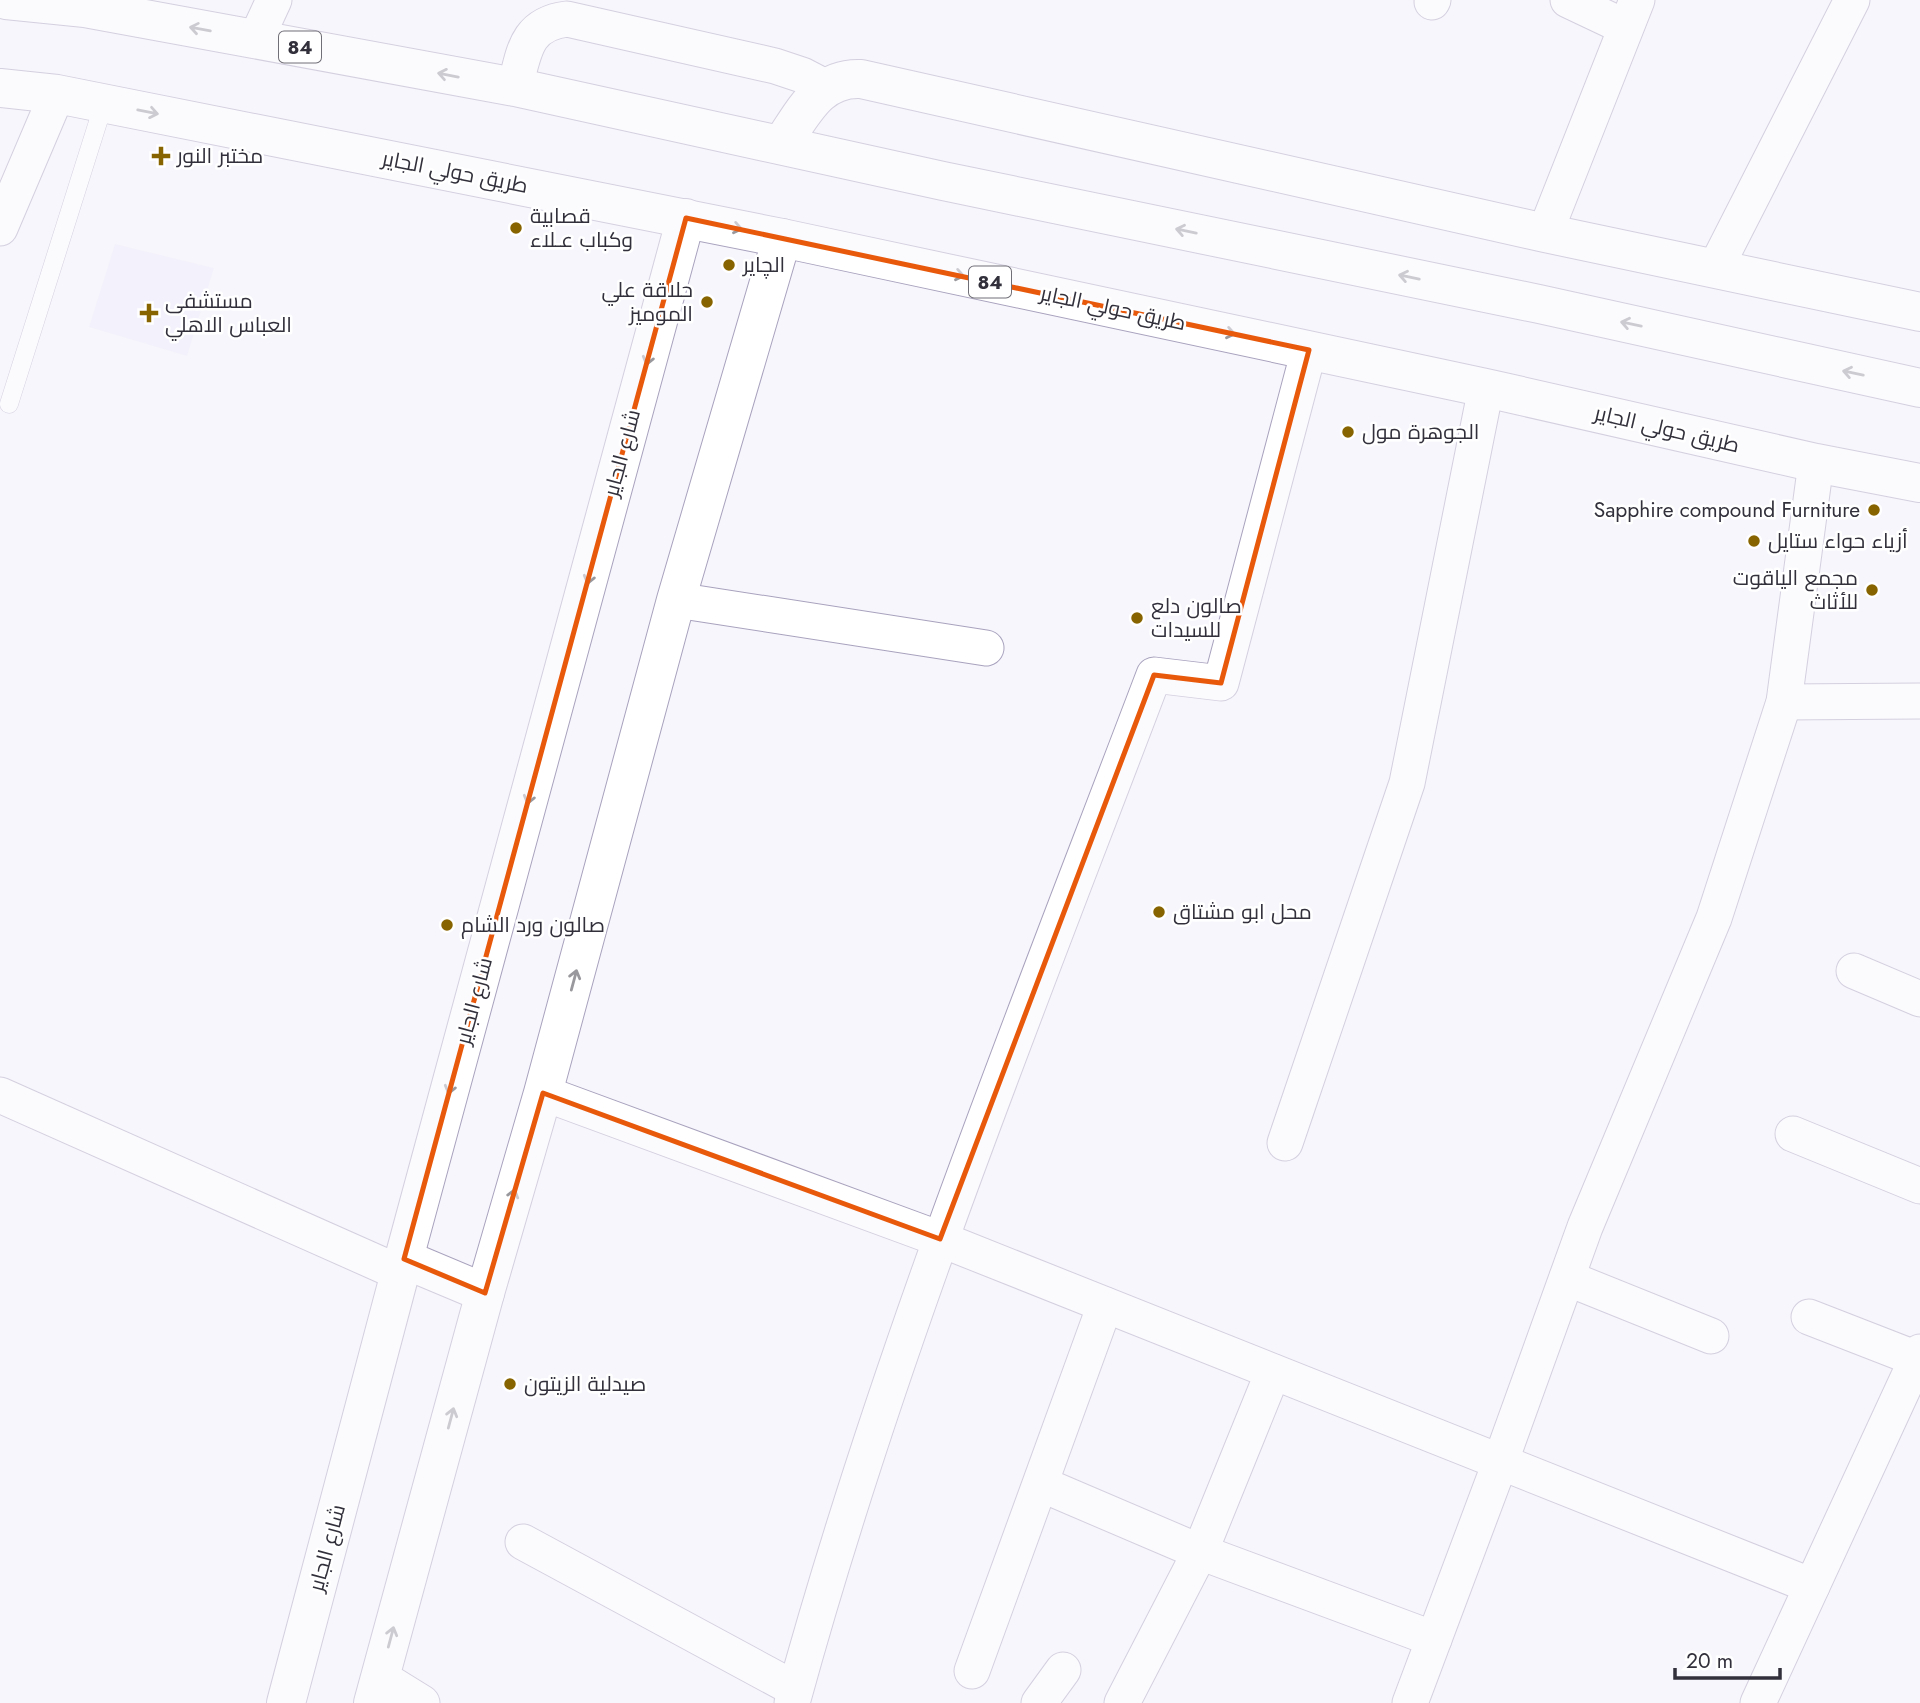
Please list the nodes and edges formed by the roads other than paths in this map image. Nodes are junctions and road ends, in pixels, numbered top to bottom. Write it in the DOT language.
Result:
graph roads {
  1 [pos="6,0"];
  2 [pos="274,0"];
  3 [pos="1568,0"];
  4 [pos="1852,0"];
  5 [pos="79,3"];
  6 [pos="1631,13"];
  7 [pos="256,38"];
  8 [pos="0,71"];
  9 [pos="515,87"];
  10 [pos="825,87"];
  11 [pos="0,88"];
  12 [pos="57,94"];
  13 [pos="104,103"];
  14 [pos="781,145"];
  15 [pos="686,218"];
  16 [pos="0,228"];
  17 [pos="1545,233"];
  18 [pos="782,238"];
  19 [pos="1715,268"];
  20 [pos="1918,307"];
  21 [pos="1309,350"];
  22 [pos="1486,388"];
  23 [pos="1920,388"];
  24 [pos="9,404"];
  25 [pos="1816,463"];
  26 [pos="1920,483"];
  27 [pos="677,600"];
  28 [pos="986,648"];
  29 [pos="1920,701"];
  30 [pos="1784,702"];
  31 [pos="1854,971"];
  32 [pos="1920,999"];
  33 [pos="543,1093"];
  34 [pos="0,1095"];
  35 [pos="1793,1134"];
  36 [pos="1285,1143"];
  37 [pos="1920,1186"];
  38 [pos="940,1239"];
  39 [pos="402,1266"];
  40 [pos="1567,1278"];
  41 [pos="485,1293"];
  42 [pos="1105,1305"];
  43 [pos="1809,1317"];
  44 [pos="1711,1336"];
  45 [pos="1918,1355"];
  46 [pos="1273,1372"];
  47 [pos="1500,1463"];
  48 [pos="1041,1484"];
  49 [pos="523,1542"];
  50 [pos="1200,1552"];
  51 [pos="1812,1586"];
  52 [pos="1434,1639"];
  53 [pos="1063,1670"];
  54 [pos="972,1671"];
  55 [pos="376,1690"];
  56 [pos="794,1696"];
  57 [pos="286,1703"];
  58 [pos="422,1703"];
  59 [pos="1039,1703"];
  60 [pos="1122,1703"];
  61 [pos="1410,1703"];
  62 [pos="1758,1703"];
  1 -- 5 [label="main road, 84"];
  2 -- 7 [label="street"];
  3 -- 6 [label="street"];
  4 -- 19 [label="street"];
  7 -- 5 [label="main road, 84, one-way"];
  6 -- 17 [label="street"];
  9 -- 7 [label="main road, 84, one-way"];
  8 -- 12 [label="main road, 84"];
  9 -- 10 [label="street"];
  9 -- 14 [label="main road, 84"];
  10 -- 14 [label="main road"];
  10 -- 17 [label="main road"];
  11 -- 12 [label="main road"];
  12 -- 13 [label="main road, طريق حولي الجاير / 84"];
  12 -- 16 [label="street"];
  13 -- 15 [label="main road, طريق حولي الجاير / 84, one-way"];
  13 -- 24 [label="lane"];
  23 -- 14 [label="main road, 84, one-way"];
  15 -- 18 [label="main road, طريق حولي الجاير / 84, one-way"];
  15 -- 39 [label="main road, شارع الجاير, one-way"];
  17 -- 19 [label="main road"];
  18 -- 21 [label="main road, طريق حولي الجاير / 84, one-way"];
  18 -- 27 [label="main road"];
  19 -- 20 [label="main road"];
  21 -- 22 [label="main road, طريق حولي الجاير / 84"];
  21 -- 38 [label="street"];
  22 -- 25 [label="main road, طريق حولي الجاير / 84"];
  22 -- 36 [label="street"];
  25 -- 26 [label="main road, طريق حولي الجاير / 84"];
  25 -- 30 [label="street"];
  27 -- 28 [label="street"];
  33 -- 27 [label="main road, one-way"];
  29 -- 30 [label="street"];
  30 -- 40 [label="street"];
  31 -- 32 [label="street"];
  33 -- 38 [label="street"];
  41 -- 33 [label="main road, one-way"];
  34 -- 39 [label="street"];
  35 -- 37 [label="street"];
  38 -- 42 [label="street"];
  38 -- 56 [label="street"];
  39 -- 41 [label="main road"];
  39 -- 57 [label="main road, شارع الجاير"];
  40 -- 44 [label="street"];
  40 -- 47 [label="street"];
  55 -- 41 [label="main road, one-way"];
  42 -- 46 [label="street"];
  42 -- 48 [label="street"];
  43 -- 45 [label="street"];
  45 -- 51 [label="street"];
  46 -- 47 [label="street"];
  46 -- 50 [label="street"];
  47 -- 51 [label="street"];
  47 -- 52 [label="street"];
  48 -- 50 [label="street"];
  48 -- 54 [label="street"];
  49 -- 56 [label="street"];
  50 -- 52 [label="street"];
  50 -- 60 [label="street"];
  51 -- 62 [label="street"];
  52 -- 61 [label="street"];
  53 -- 59 [label="street"];
  55 -- 58 [label="street"];
}
